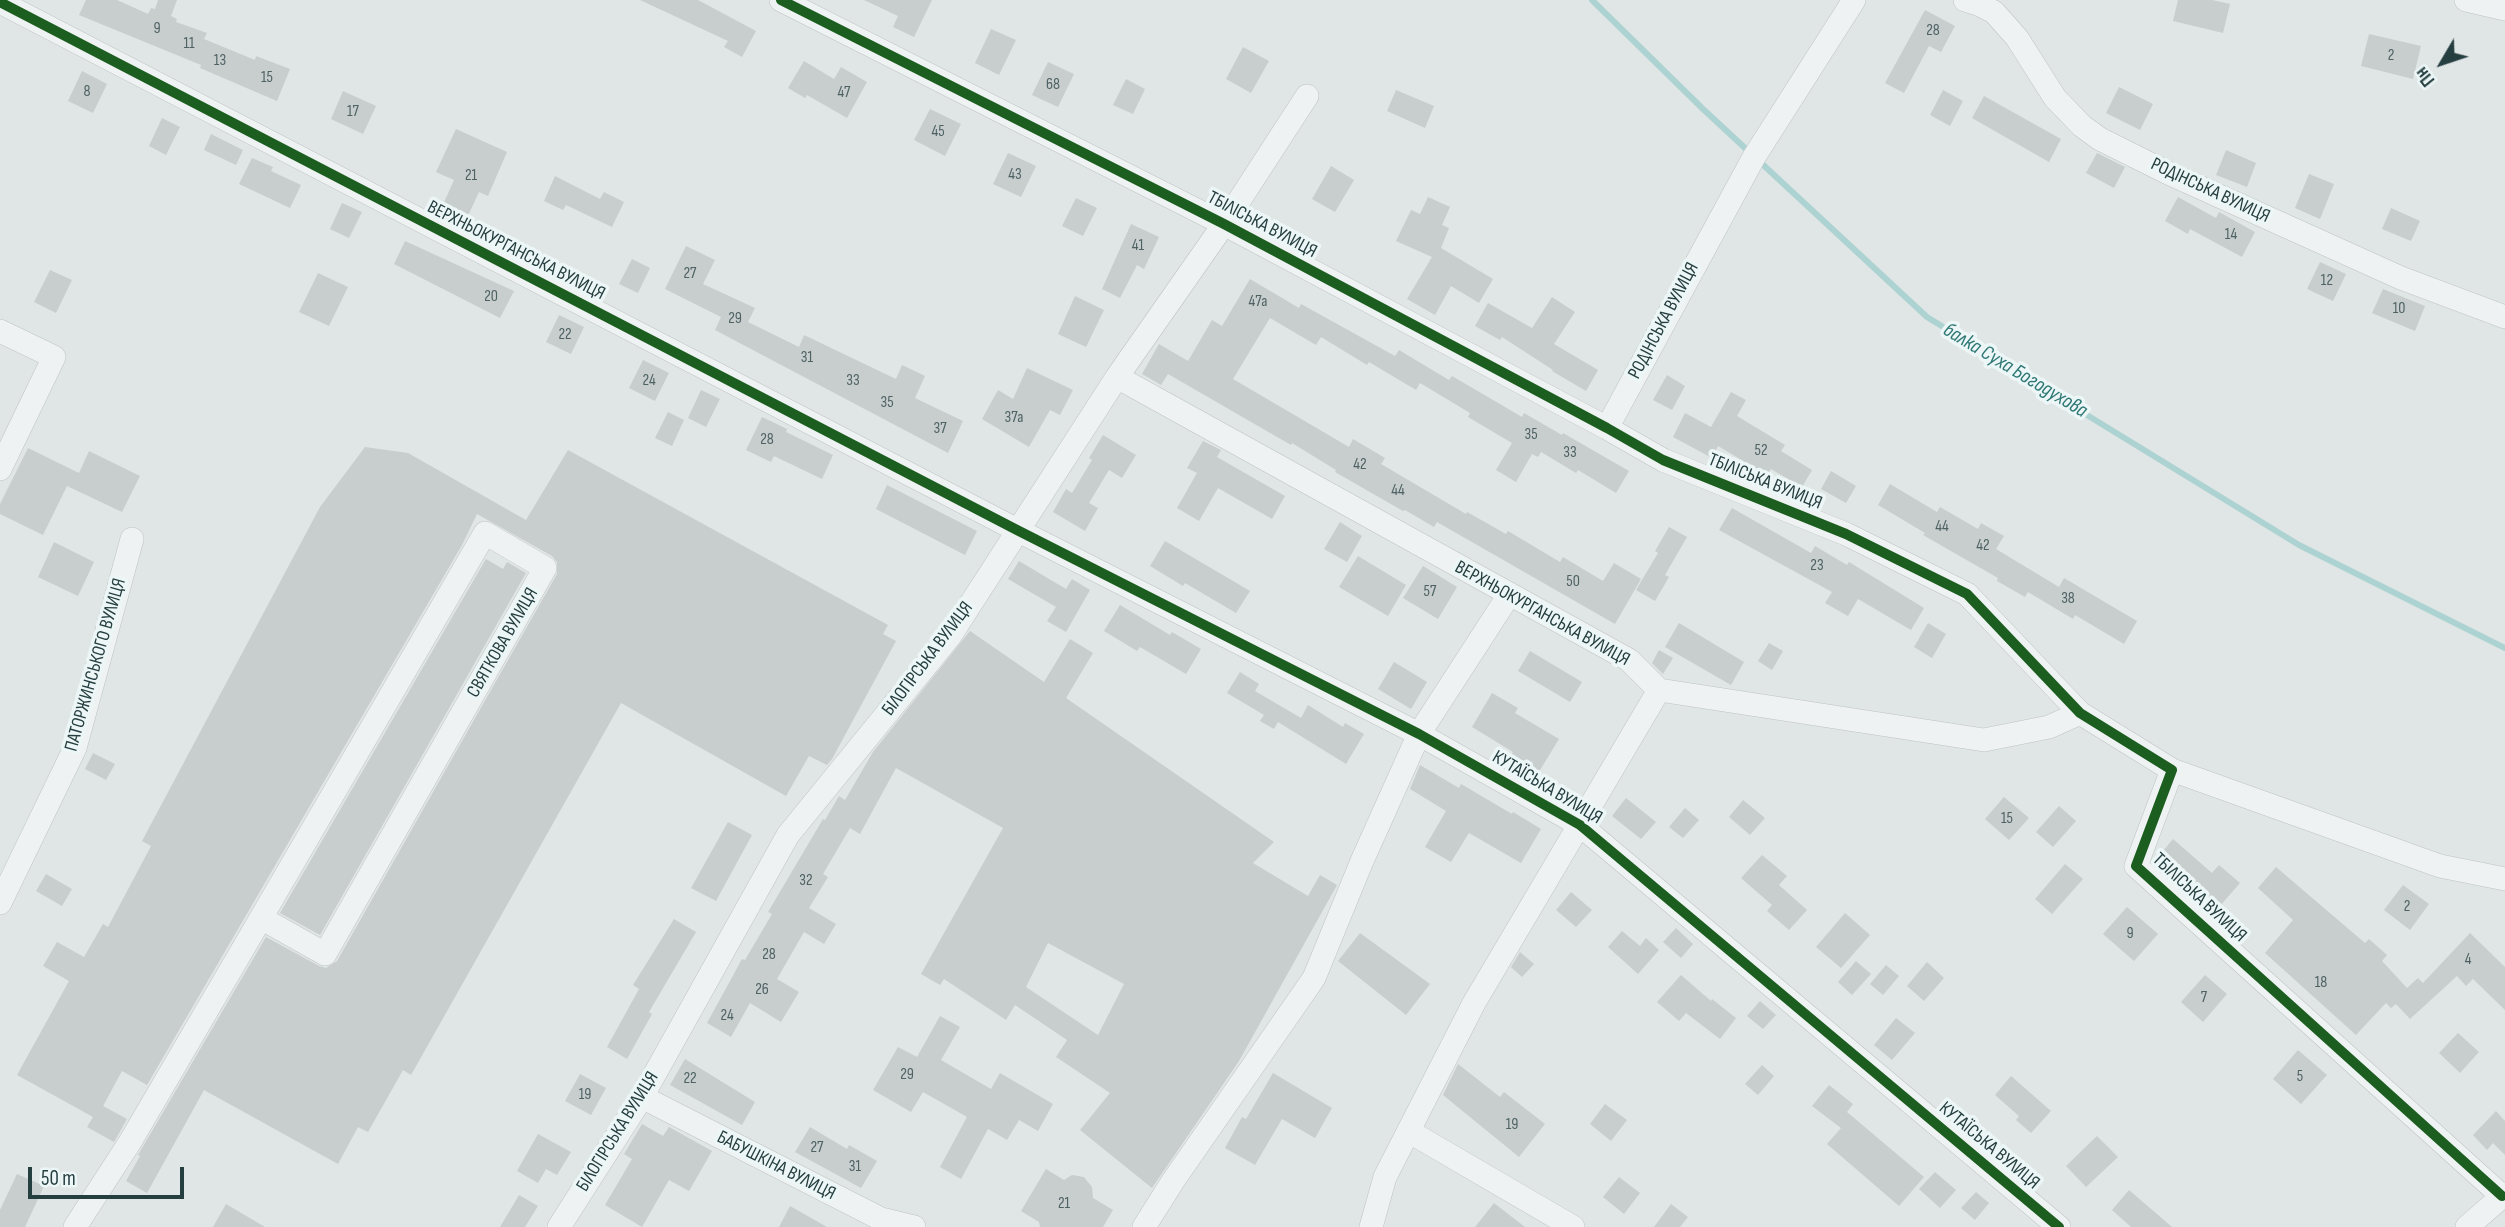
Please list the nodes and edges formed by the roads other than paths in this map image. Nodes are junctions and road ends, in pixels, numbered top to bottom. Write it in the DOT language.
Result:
graph roads {
  1 [pos="781,0"];
  2 [pos="1854,0"];
  3 [pos="1965,0"];
  4 [pos="2466,0"];
  5 [pos="0,2"];
  6 [pos="2505,9"];
  7 [pos="1307,96"];
  8 [pos="1224,224"];
  9 [pos="2505,317"];
  10 [pos="0,331"];
  11 [pos="1118,377"];
  12 [pos="1607,428"];
  13 [pos="0,469"];
  14 [pos="1017,530"];
  15 [pos="132,539"];
  16 [pos="1509,595"];
  17 [pos="1659,690"];
  18 [pos="2080,713"];
  19 [pos="1419,734"];
  20 [pos="2172,770"];
  21 [pos="1580,825"];
  22 [pos="2505,879"];
  23 [pos="0,903"];
  24 [pos="261,918"];
  25 [pos="642,1097"];
  26 [pos="1410,1132"];
  27 [pos="2503,1195"];
  28 [pos="75,1227"];
  29 [pos="559,1227"];
  30 [pos="914,1227"];
  31 [pos="1144,1227"];
  32 [pos="1371,1227"];
  33 [pos="1573,1227"];
  34 [pos="2059,1227"];
  35 [pos="2467,1227"];
  1 -- 8 [label="street, ТБІЛІСЬКА ВУЛИЦЯ"];
  2 -- 12 [label="street, РОДІНСЬКА ВУЛИЦЯ"];
  3 -- 9 [label="street, РОДІНСЬКА ВУЛИЦЯ"];
  4 -- 6 [label="street"];
  5 -- 14 [label="street, ВЕРХНЬОКУРГАНСЬКА ВУЛИЦЯ"];
  7 -- 8 [label="street, БІЛОГІРСЬКА ВУЛИЦЯ"];
  8 -- 11 [label="street, БІЛОГІРСЬКА ВУЛИЦЯ"];
  8 -- 12 [label="street, ТБІЛІСЬКА ВУЛИЦЯ"];
  10 -- 13 [label="street"];
  11 -- 14 [label="street, БІЛОГІРСЬКА ВУЛИЦЯ"];
  11 -- 16 [label="street, ВЕРХНЬОКУРГАНСЬКА ВУЛИЦЯ"];
  12 -- 18 [label="street, ТБІЛІСЬКА ВУЛИЦЯ"];
  14 -- 19 [label="street, КУТАЇСЬКА ВУЛИЦЯ"];
  14 -- 25 [label="street, БІЛОГІРСЬКА ВУЛИЦЯ"];
  15 -- 23 [label="street, ПАТОРЖИНСЬКОГО ВУЛИЦЯ"];
  16 -- 17 [label="street, ВЕРХНЬОКУРГАНСЬКА ВУЛИЦЯ"];
  16 -- 19 [label="street"];
  17 -- 18 [label="street"];
  17 -- 21 [label="street"];
  18 -- 20 [label="street, ТБІЛІСЬКА ВУЛИЦЯ"];
  19 -- 21 [label="street, КУТАЇСЬКА ВУЛИЦЯ"];
  19 -- 31 [label="street"];
  20 -- 22 [label="street, ТБІЛІСЬКА ВУЛИЦЯ"];
  20 -- 27 [label="street, ТБІЛІСЬКА ВУЛИЦЯ"];
  21 -- 26 [label="street"];
  21 -- 34 [label="street, КУТАЇСЬКА ВУЛИЦЯ"];
  24 -- 24 [label="street, СВЯТКОВА ВУЛИЦЯ"];
  24 -- 28 [label="street, СВЯТКОВА ВУЛИЦЯ"];
  25 -- 29 [label="street, БІЛОГІРСЬКА ВУЛИЦЯ"];
  25 -- 30 [label="street, БАБУШКІНА ВУЛИЦЯ"];
  26 -- 32 [label="street"];
  26 -- 33 [label="street"];
  27 -- 35 [label="street"];
}
